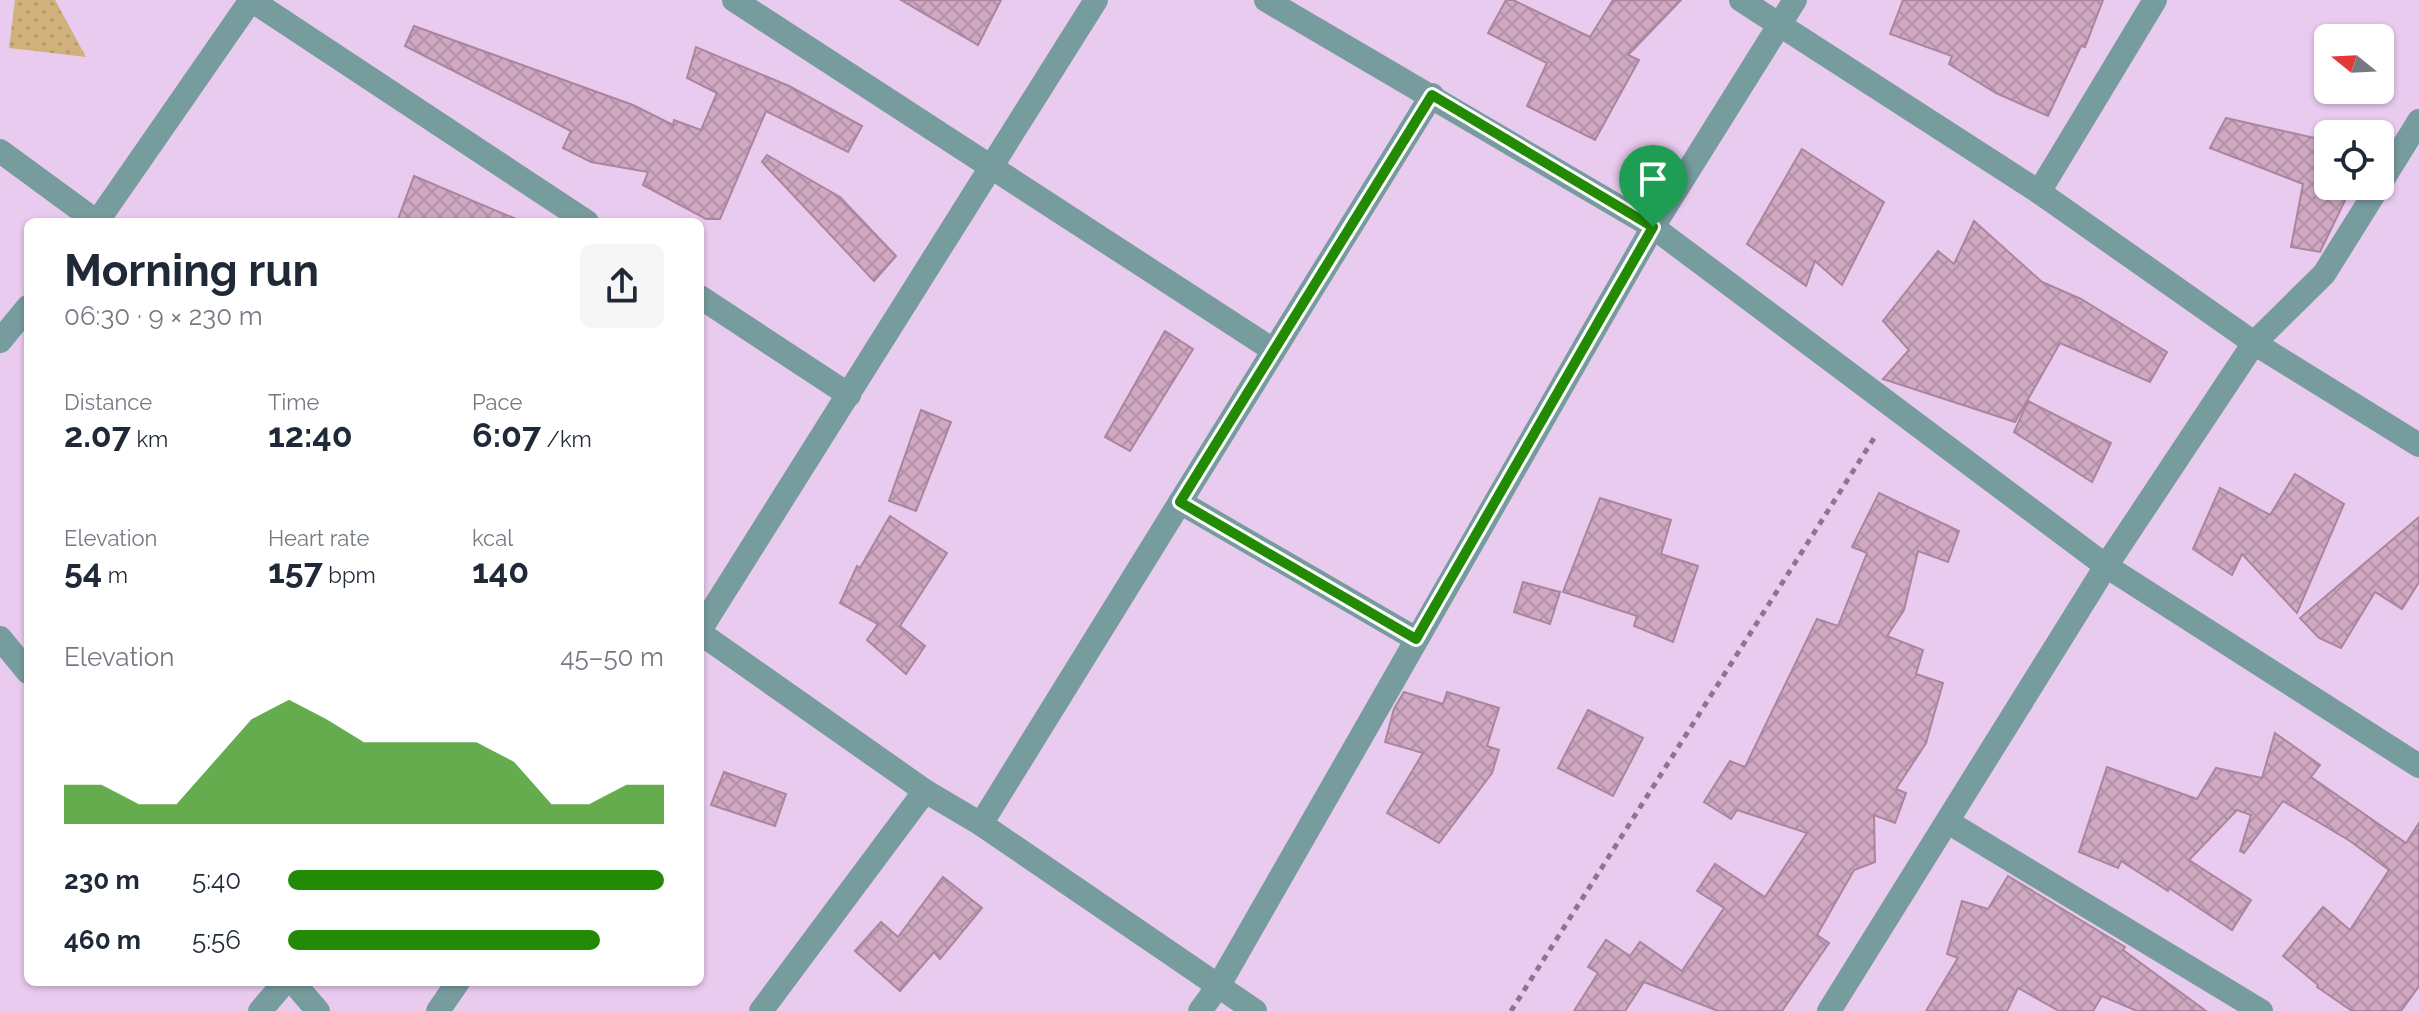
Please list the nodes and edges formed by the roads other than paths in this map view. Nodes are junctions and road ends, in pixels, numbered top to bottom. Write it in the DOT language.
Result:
graph roads {
  1 [pos="251,0"];
  2 [pos="734,0"];
  3 [pos="1096,0"];
  4 [pos="1266,0"];
  5 [pos="1741,0"];
  6 [pos="1795,0"];
  7 [pos="2155,0"];
  8 [pos="1778,27"];
  9 [pos="1432,95"];
  10 [pos="2417,130"];
  11 [pos="0,151"];
  12 [pos="2394,163"];
  13 [pos="992,167"];
  14 [pos="2039,192"];
  15 [pos="2370,200"];
  16 [pos="92,218"];
  17 [pos="100,218"];
  18 [pos="581,218"];
  19 [pos="1653,227"];
  20 [pos="704,300"];
  21 [pos="24,312"];
  22 [pos="0,341"];
  23 [pos="2254,343"];
  24 [pos="1273,350"];
  25 [pos="849,395"];
  26 [pos="2419,445"];
  27 [pos="1180,502"];
  28 [pos="2106,566"];
  29 [pos="704,625"];
  30 [pos="704,634"];
  31 [pos="0,638"];
  32 [pos="1416,639"];
  33 [pos="24,667"];
  34 [pos="2419,766"];
  35 [pos="925,791"];
  36 [pos="1948,822"];
  37 [pos="981,824"];
  38 [pos="1219,985"];
  39 [pos="282,986"];
  40 [pos="296,986"];
  41 [pos="455,986"];
  42 [pos="260,1011"];
  43 [pos="318,1011"];
  44 [pos="438,1011"];
  45 [pos="761,1011"];
  46 [pos="1200,1011"];
  47 [pos="1255,1011"];
  48 [pos="1829,1011"];
  49 [pos="2261,1011"];
  1 -- 17 [label="street"];
  1 -- 18 [label="street"];
  2 -- 13 [label="street"];
  3 -- 13 [label="street"];
  4 -- 9 [label="street"];
  5 -- 8 [label="street"];
  6 -- 8 [label="street"];
  7 -- 14 [label="street"];
  8 -- 14 [label="street"];
  8 -- 19 [label="street"];
  9 -- 19 [label="street"];
  9 -- 24 [label="street"];
  10 -- 12 [label="street"];
  11 -- 16 [label="street"];
  13 -- 24 [label="street"];
  13 -- 25 [label="street"];
  14 -- 23 [label="street"];
  15 -- 23 [label="street"];
  19 -- 28 [label="street"];
  19 -- 32 [label="street"];
  20 -- 25 [label="street"];
  21 -- 22 [label="street"];
  23 -- 26 [label="street"];
  23 -- 28 [label="street"];
  24 -- 27 [label="street"];
  25 -- 29 [label="street"];
  27 -- 32 [label="street"];
  27 -- 37 [label="street"];
  28 -- 34 [label="street"];
  28 -- 36 [label="street"];
  30 -- 35 [label="street"];
  31 -- 33 [label="street"];
  32 -- 38 [label="street"];
  35 -- 37 [label="street"];
  35 -- 45 [label="street"];
  36 -- 48 [label="street"];
  36 -- 49 [label="street"];
  37 -- 38 [label="street"];
  38 -- 46 [label="street"];
  38 -- 47 [label="street"];
  39 -- 42 [label="street"];
  40 -- 43 [label="street"];
  41 -- 44 [label="street"];
}
